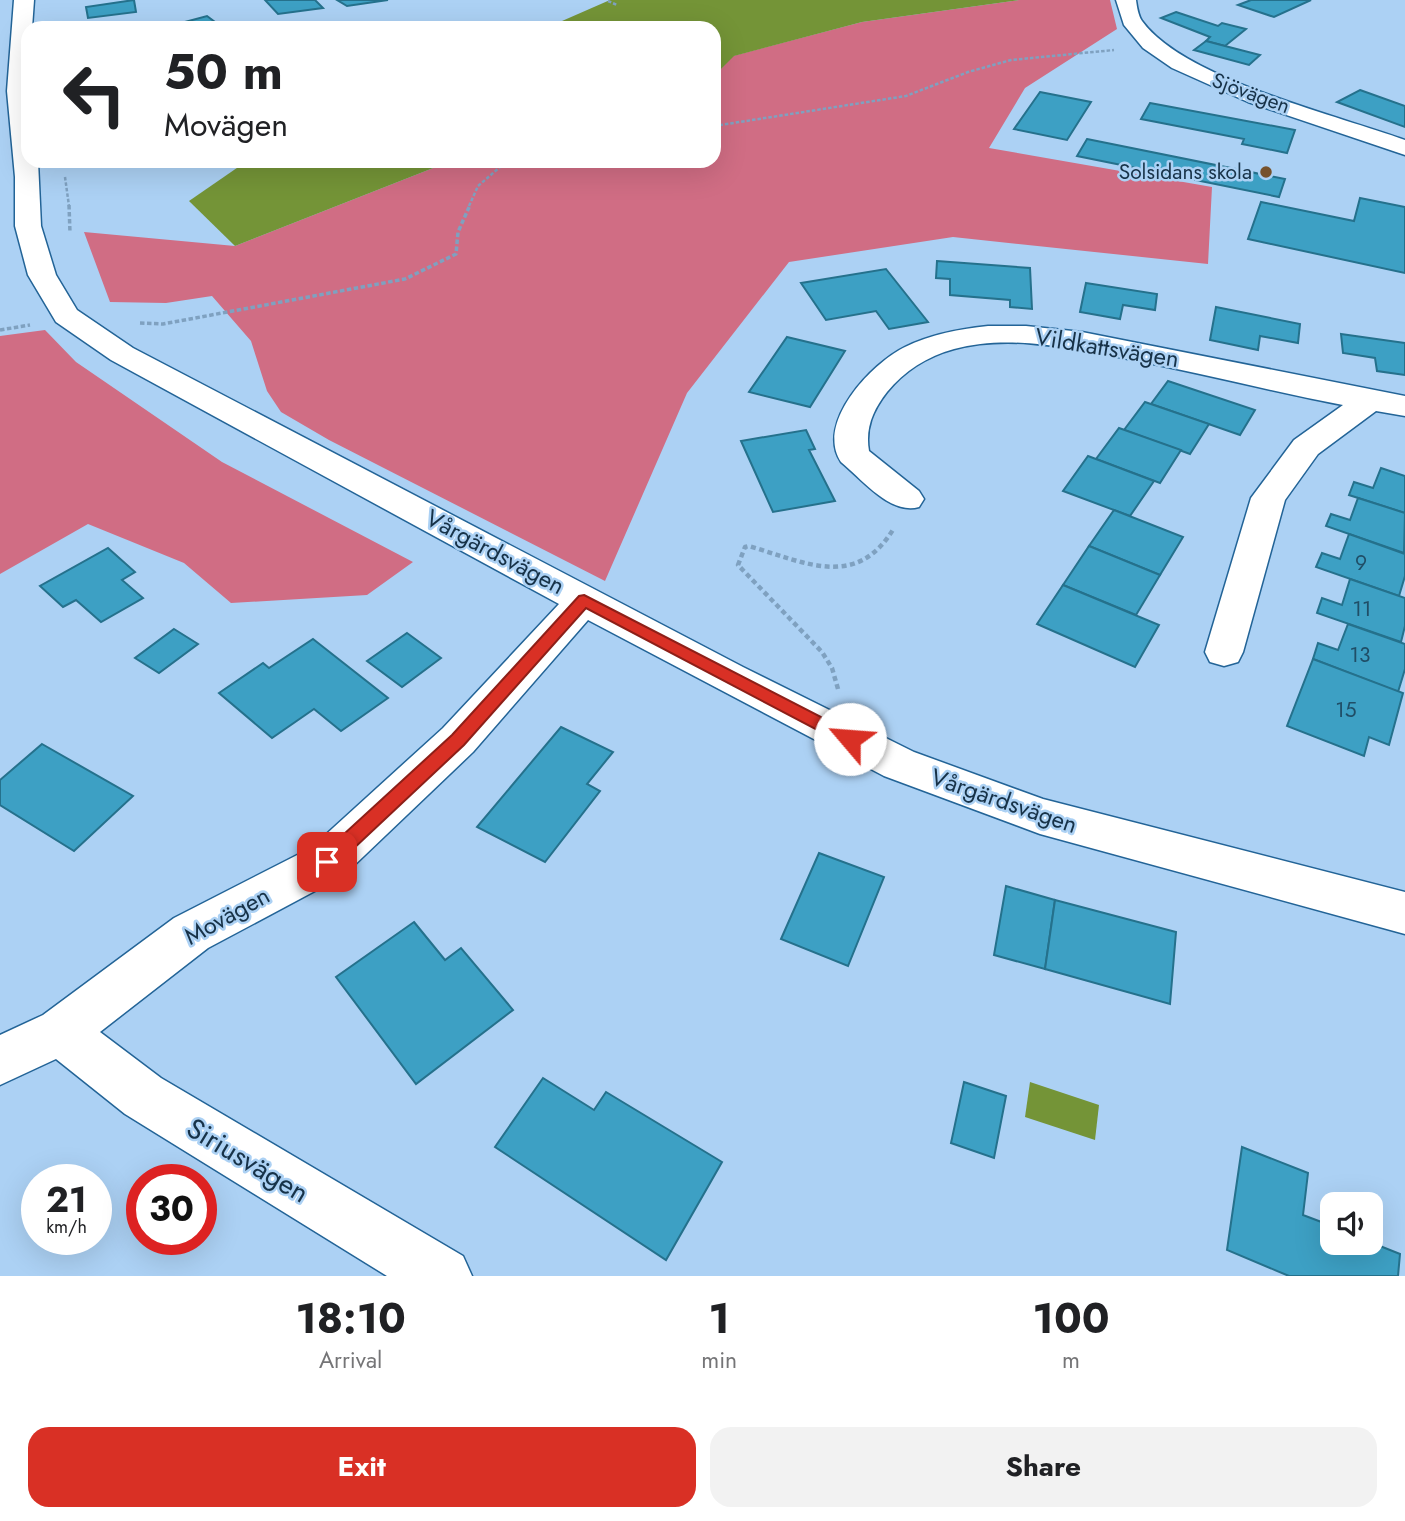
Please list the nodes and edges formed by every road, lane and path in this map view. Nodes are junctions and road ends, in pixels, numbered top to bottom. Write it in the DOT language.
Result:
graph roads {
  1 [pos="24,0"];
  2 [pos="1126,0"];
  3 [pos="608,1"];
  4 [pos="617,5"];
  5 [pos="1153,46"];
  6 [pos="9,94"];
  7 [pos="721,125"];
  8 [pos="1405,148"];
  9 [pos="21,149"];
  10 [pos="25,168"];
  11 [pos="499,168"];
  12 [pos="64,175"];
  13 [pos="70,240"];
  14 [pos="134,323"];
  15 [pos="34,324"];
  16 [pos="0,330"];
  17 [pos="1369,401"];
  18 [pos="1405,406"];
  19 [pos="907,499"];
  20 [pos="584,600"];
  21 [pos="1224,652"];
  22 [pos="838,695"];
  23 [pos="1405,913"];
  24 [pos="61,1032"];
  25 [pos="0,1060"];
  26 [pos="443,1276"];
  1 -- 6 [label="street, Vårgärdsvägen"];
  2 -- 5 [label="street, Sjövägen"];
  3 -- 4 [label="path"];
  5 -- 7 [label="path"];
  5 -- 8 [label="street, Sjövägen"];
  6 -- 9 [label="street, Vårgärdsvägen"];
  10 -- 20 [label="street, Vårgärdsvägen"];
  11 -- 14 [label="path"];
  12 -- 13 [label="path"];
  15 -- 16 [label="path"];
  17 -- 18 [label="street, Vildkattsvägen"];
  17 -- 19 [label="street, Vildkattsvägen"];
  17 -- 21 [label="street"];
  19 -- 22 [label="path"];
  20 -- 23 [label="street, Vårgärdsvägen"];
  20 -- 24 [label="street, Movägen"];
  24 -- 25 [label="street, Movägen"];
  24 -- 26 [label="street, Siriusvägen"];
}
